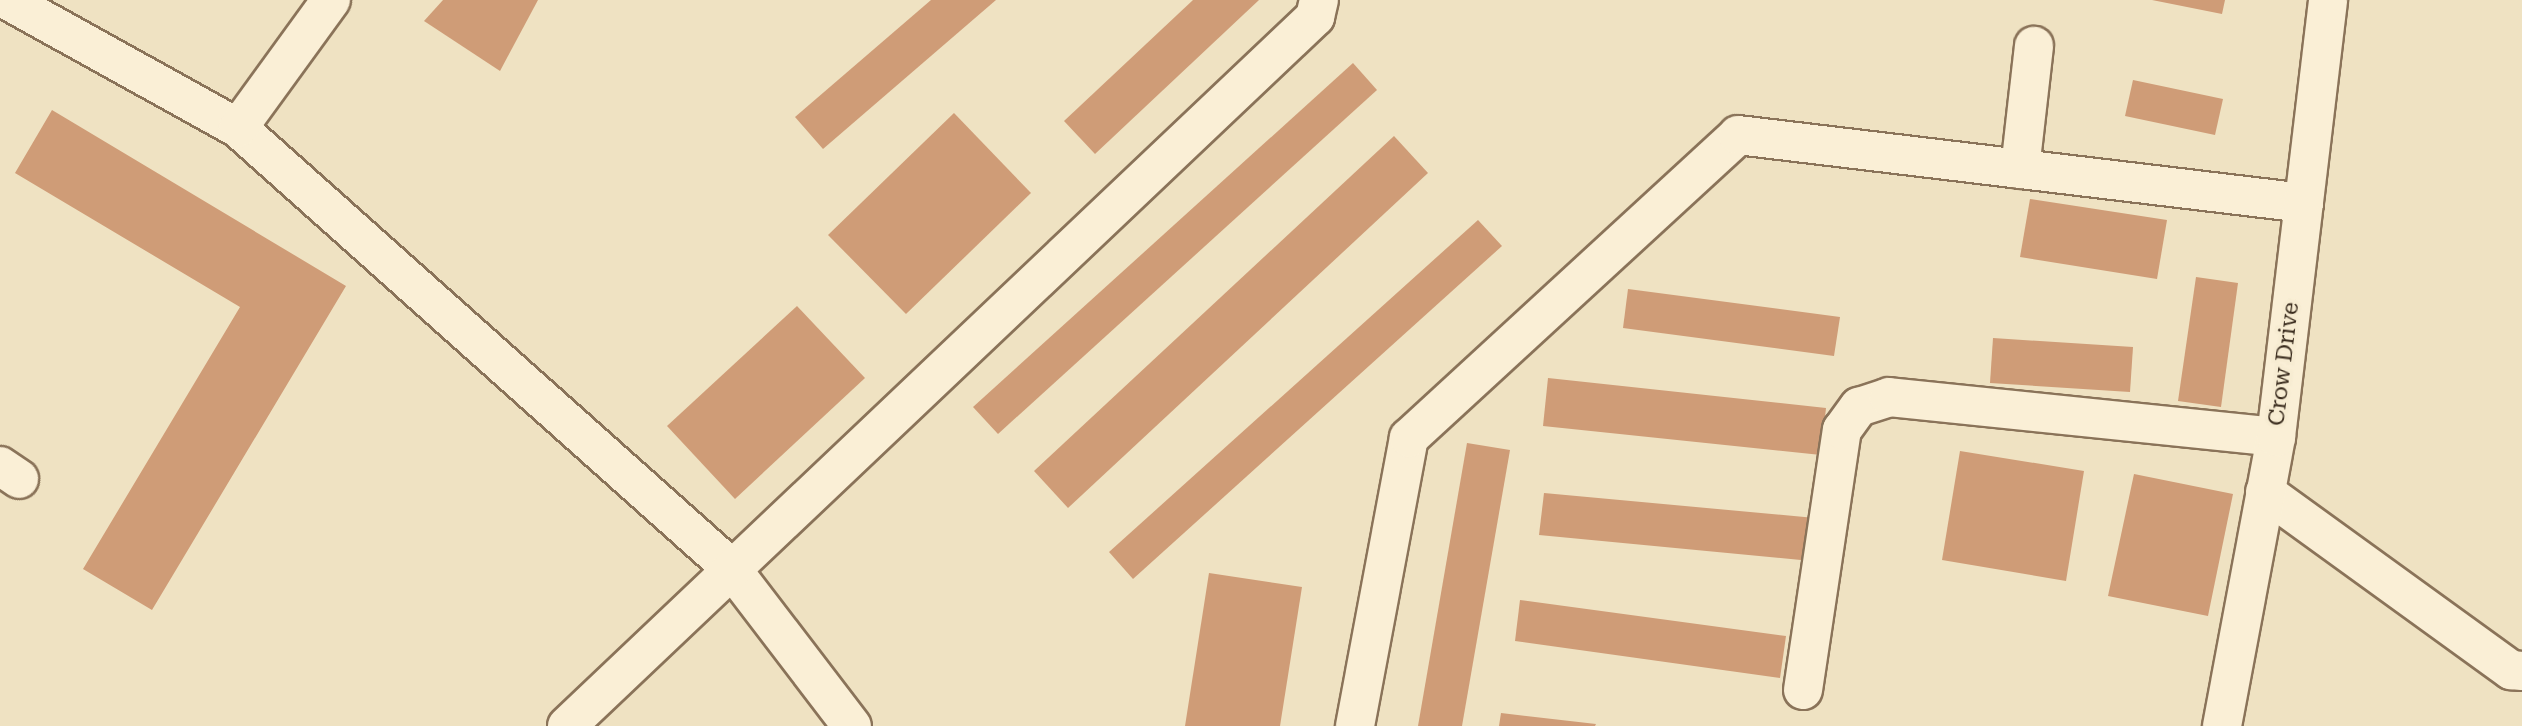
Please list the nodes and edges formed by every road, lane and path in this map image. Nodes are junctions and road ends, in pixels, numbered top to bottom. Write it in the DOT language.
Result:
graph roads {
  1 [pos="331,0"];
  2 [pos="1319,0"];
  3 [pos="2328,0"];
  4 [pos="3,6"];
  5 [pos="2034,46"];
  6 [pos="238,128"];
  7 [pos="2020,169"];
  8 [pos="2304,203"];
  9 [pos="2276,437"];
  10 [pos="2265,492"];
  11 [pos="731,568"];
  12 [pos="2522,671"];
  13 [pos="1803,690"];
  14 [pos="567,726"];
  15 [pos="852,726"];
  16 [pos="1355,726"];
  17 [pos="2222,726"];
  1 -- 6 [label="lane"];
  2 -- 11 [label="lane"];
  3 -- 8 [label="lane, Crow Drive"];
  4 -- 6 [label="lane"];
  5 -- 7 [label="lane"];
  6 -- 11 [label="lane"];
  7 -- 8 [label="lane"];
  7 -- 16 [label="lane"];
  8 -- 9 [label="lane, Crow Drive"];
  9 -- 10 [label="lane, Crow Drive"];
  9 -- 13 [label="lane"];
  10 -- 12 [label="lane"];
  10 -- 17 [label="lane, Crow Drive"];
  11 -- 14 [label="lane"];
  11 -- 15 [label="lane"];
}
